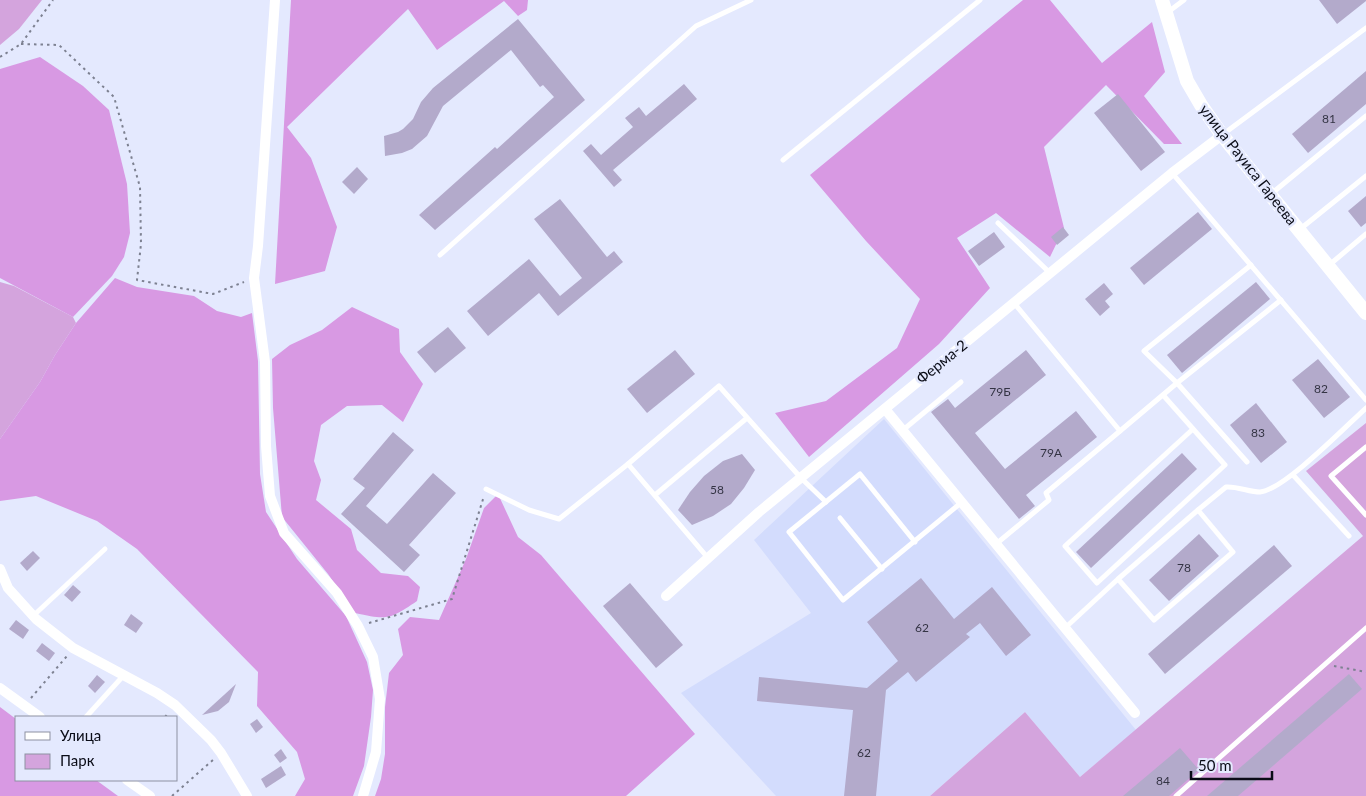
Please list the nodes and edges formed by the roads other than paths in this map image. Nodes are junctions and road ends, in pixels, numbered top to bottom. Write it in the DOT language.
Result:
graph roads {
  1 [pos="275,0"];
  2 [pos="751,0"];
  3 [pos="980,0"];
  4 [pos="1162,0"];
  5 [pos="1184,0"];
  6 [pos="1166,14"];
  7 [pos="1366,28"];
  8 [pos="1366,116"];
  9 [pos="1222,135"];
  10 [pos="783,160"];
  11 [pos="1172,173"];
  12 [pos="1366,176"];
  13 [pos="1270,194"];
  14 [pos="998,223"];
  15 [pos="1298,231"];
  16 [pos="1366,234"];
  17 [pos="440,255"];
  18 [pos="1251,265"];
  19 [pos="1328,266"];
  20 [pos="1051,274"];
  21 [pos="1281,300"];
  22 [pos="1014,303"];
  23 [pos="1366,313"];
  24 [pos="961,382"];
  25 [pos="1177,384"];
  26 [pos="1163,395"];
  27 [pos="1366,400"];
  28 [pos="1366,408"];
  29 [pos="885,409"];
  30 [pos="747,418"];
  31 [pos="1193,429"];
  32 [pos="902,430"];
  33 [pos="1120,431"];
  34 [pos="1366,447"];
  35 [pos="1247,462"];
  36 [pos="628,464"];
  37 [pos="1293,474"];
  38 [pos="801,478"];
  39 [pos="486,489"];
  40 [pos="655,495"];
  41 [pos="826,502"];
  42 [pos="962,502"];
  43 [pos="1198,510"];
  44 [pos="1366,514"];
  45 [pos="840,518"];
  46 [pos="1349,536"];
  47 [pos="915,542"];
  48 [pos="996,544"];
  49 [pos="105,549"];
  50 [pos="708,558"];
  51 [pos="0,569"];
  52 [pos="882,569"];
  53 [pos="1118,579"];
  54 [pos="666,596"];
  55 [pos="33,616"];
  56 [pos="1065,628"];
  57 [pos="1366,628"];
  58 [pos="124,675"];
  59 [pos="0,688"];
  60 [pos="1135,713"];
  61 [pos="39,716"];
  62 [pos="87,716"];
  63 [pos="128,781"];
  64 [pos="150,796"];
  65 [pos="246,796"];
  66 [pos="363,796"];
  67 [pos="1176,796"];
  1 -- 66 [label="street"];
  2 -- 17 [label="lane"];
  3 -- 10 [label="lane"];
  4 -- 6 [label="street, улица Рауиса Гареева"];
  5 -- 6 [label="lane"];
  6 -- 9 [label="street, улица Рауиса Гареева"];
  7 -- 9 [label="lane"];
  8 -- 13 [label="lane"];
  9 -- 11 [label="street, Ферма-2"];
  9 -- 13 [label="street, улица Рауиса Гареева"];
  11 -- 18 [label="lane"];
  11 -- 20 [label="street, Ферма-2"];
  12 -- 15 [label="lane"];
  13 -- 15 [label="street, улица Рауиса Гареева"];
  14 -- 20 [label="lane"];
  15 -- 19 [label="street, улица Рауиса Гареева"];
  16 -- 19 [label="lane"];
  18 -- 21 [label="lane"];
  18 -- 25 [label="lane"];
  19 -- 23 [label="street, улица Рауиса Гареева"];
  20 -- 22 [label="street, Ферма-2"];
  21 -- 25 [label="lane"];
  21 -- 27 [label="lane"];
  22 -- 29 [label="street, Ферма-2"];
  22 -- 33 [label="lane"];
  24 -- 32 [label="lane"];
  25 -- 26 [label="lane"];
  25 -- 35 [label="lane"];
  26 -- 31 [label="lane"];
  26 -- 33 [label="lane"];
  28 -- 37 [label="lane"];
  29 -- 32 [label="street"];
  29 -- 38 [label="street, Ферма-2"];
  30 -- 36 [label="lane"];
  30 -- 38 [label="lane"];
  30 -- 40 [label="lane"];
  31 -- 31 [label="lane"];
  32 -- 42 [label="street"];
  33 -- 48 [label="lane"];
  34 -- 44 [label="lane"];
  36 -- 39 [label="lane"];
  36 -- 40 [label="lane"];
  37 -- 43 [label="lane"];
  37 -- 46 [label="lane"];
  38 -- 41 [label="lane"];
  38 -- 50 [label="street, Ферма-2"];
  40 -- 50 [label="lane"];
  41 -- 47 [label="lane"];
  41 -- 52 [label="lane"];
  42 -- 47 [label="lane"];
  42 -- 48 [label="street"];
  43 -- 53 [label="lane"];
  43 -- 53 [label="lane"];
  45 -- 52 [label="lane"];
  47 -- 52 [label="lane"];
  48 -- 56 [label="street"];
  49 -- 55 [label="lane"];
  50 -- 54 [label="street, Ферма-2"];
  51 -- 55 [label="street"];
  53 -- 56 [label="lane"];
  55 -- 58 [label="street"];
  56 -- 60 [label="street"];
  57 -- 67 [label="lane"];
  58 -- 62 [label="lane"];
  58 -- 65 [label="street"];
  59 -- 61 [label="street"];
  63 -- 64 [label="street"];
}
